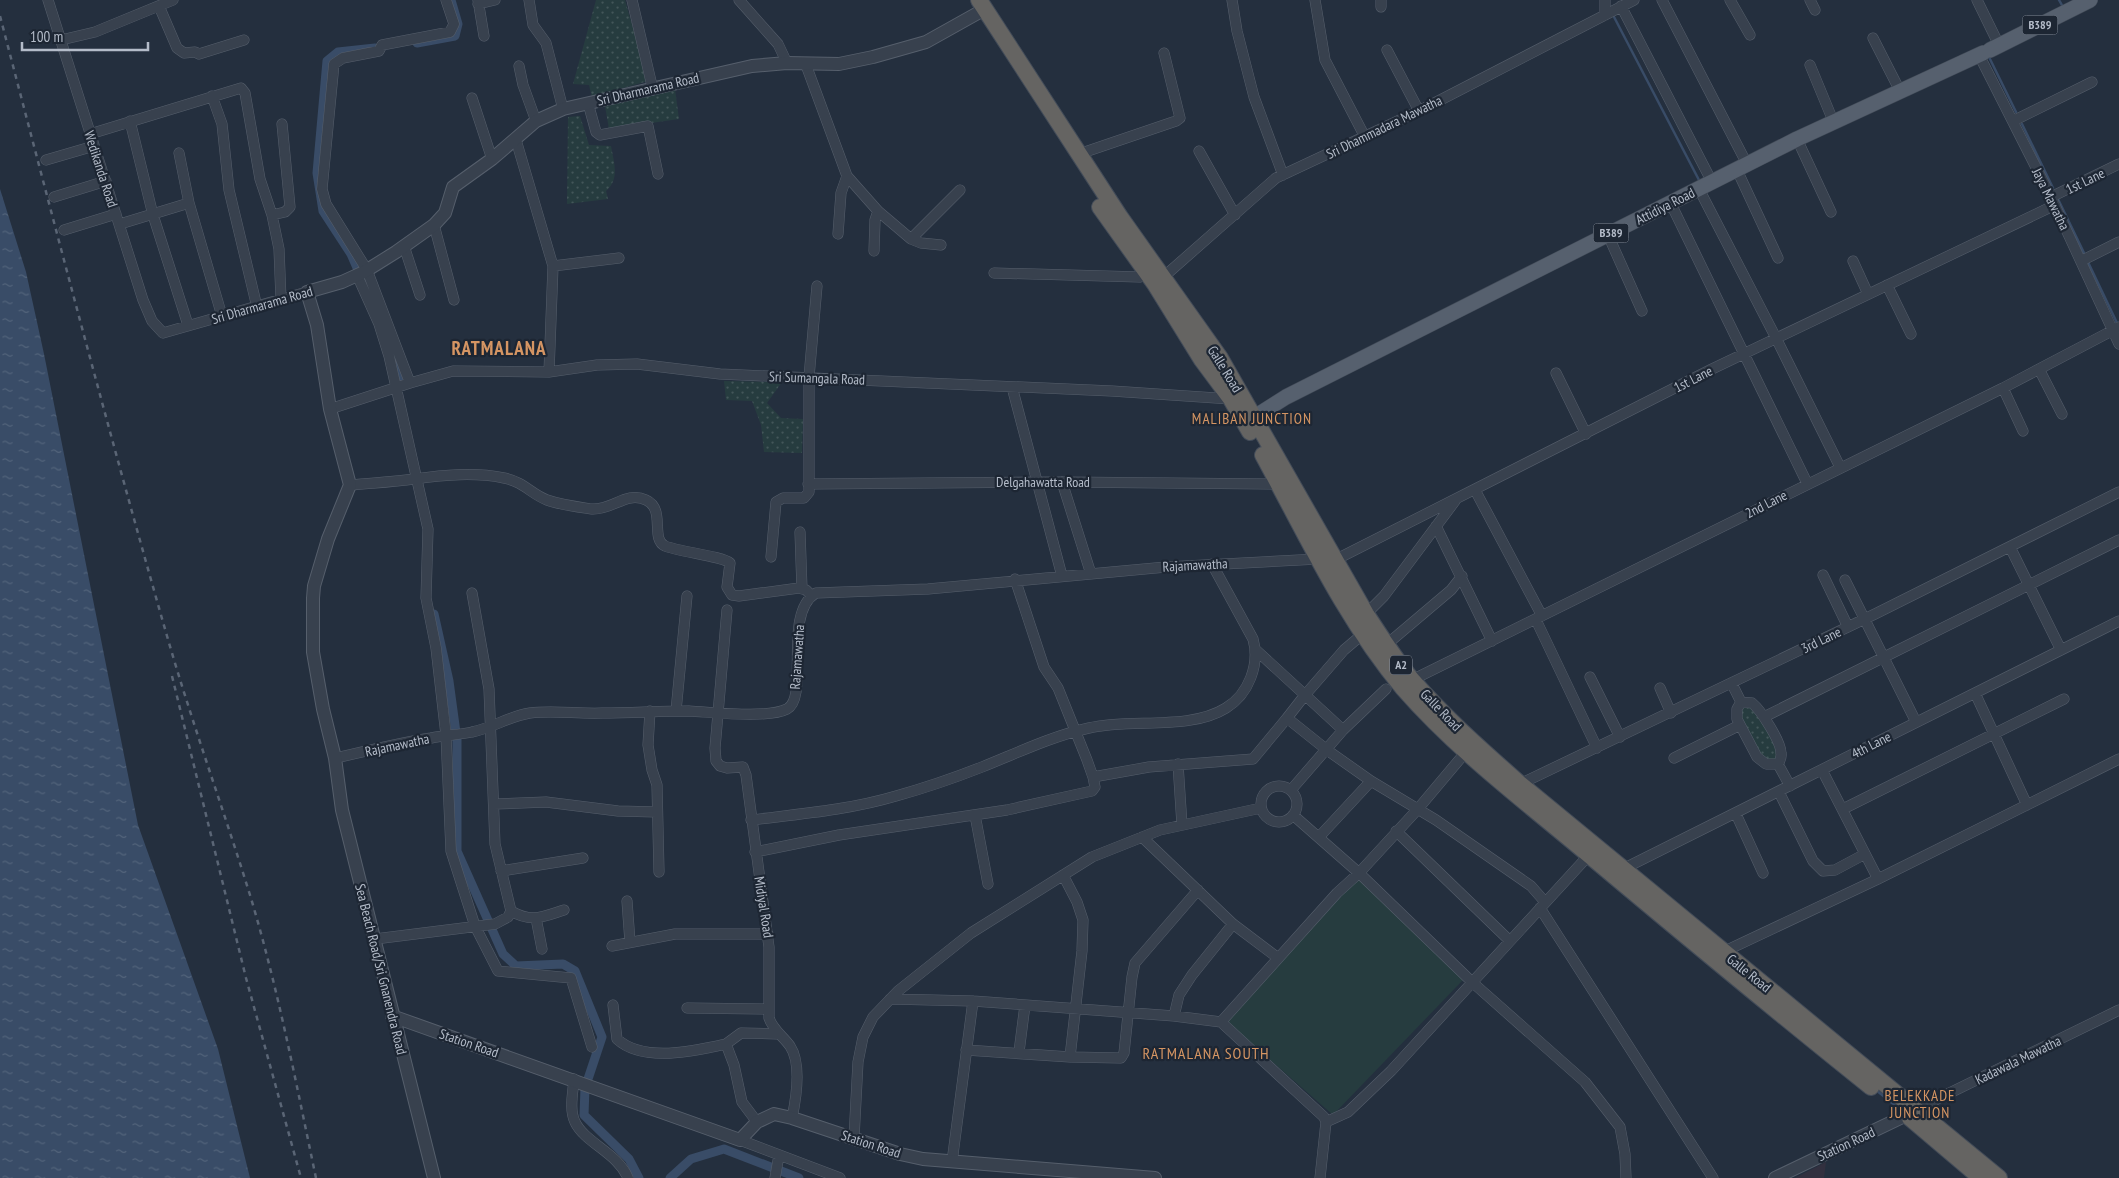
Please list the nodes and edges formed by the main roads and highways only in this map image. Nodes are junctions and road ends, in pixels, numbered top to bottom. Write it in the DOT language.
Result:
graph roads {
  1 [pos="968,0"];
  2 [pos="2090,0"];
  3 [pos="980,8"];
  4 [pos="1156,276"];
  5 [pos="1250,420"];
  6 [pos="1397,682"];
  7 [pos="1470,747"];
  8 [pos="1912,1112"];
  9 [pos="1981,1178"];
  10 [pos="1999,1178"];
  1 -- 3 [label="highway, Galle Road / A2"];
  2 -- 5 [label="main road, Attidiya Road / B389"];
  3 -- 4 [label="highway, Galle Road / A2"];
  3 -- 4 [label="highway, Galle Road / A2"];
  4 -- 5 [label="highway, Galle Road / A2"];
  4 -- 5 [label="highway, Galle Road / A2"];
  5 -- 6 [label="highway, Galle Road / A2"];
  5 -- 6 [label="highway, Galle Road / A2"];
  6 -- 7 [label="highway, Galle Road / A2"];
  7 -- 8 [label="highway, Galle Road / A2"];
  7 -- 8 [label="highway, Galle Road / A2"];
  8 -- 9 [label="highway, Galle Road / A2"];
  8 -- 10 [label="highway, Galle Road / A2"];
}
